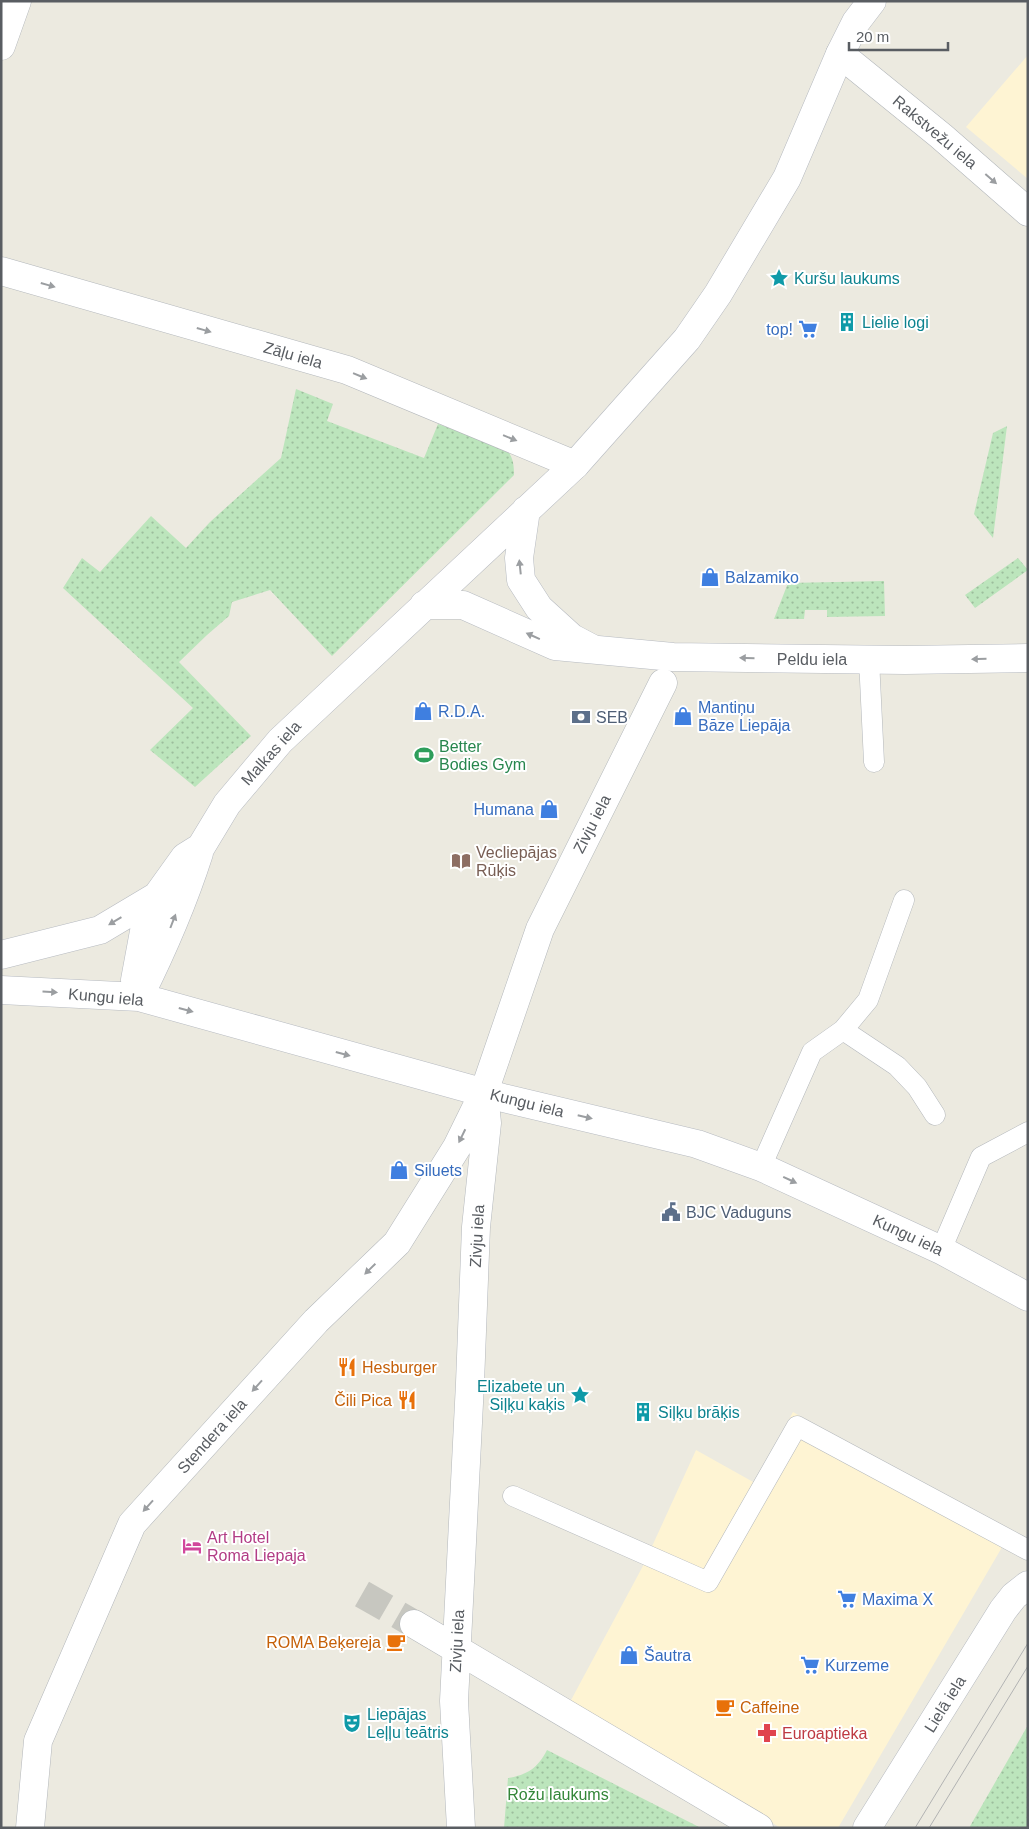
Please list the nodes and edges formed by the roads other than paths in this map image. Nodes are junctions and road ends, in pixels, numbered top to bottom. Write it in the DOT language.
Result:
graph roads {
  1 [pos="17,1"];
  2 [pos="872,1"];
  3 [pos="1,46"];
  4 [pos="840,54"];
  5 [pos="1028,212"];
  6 [pos="1,271"];
  7 [pos="576,465"];
  8 [pos="526,510"];
  9 [pos="424,605"];
  10 [pos="597,650"];
  11 [pos="1028,658"];
  12 [pos="868,659"];
  13 [pos="663,683"];
  14 [pos="874,762"];
  15 [pos="201,847"];
  16 [pos="157,896"];
  17 [pos="904,900"];
  18 [pos="1,955"];
  19 [pos="1,990"];
  20 [pos="139,998"];
  21 [pos="843,1030"];
  22 [pos="484,1092"];
  23 [pos="935,1115"];
  24 [pos="1028,1132"];
  25 [pos="761,1167"];
  26 [pos="941,1250"];
  27 [pos="1028,1297"];
  28 [pos="513,1496"];
  29 [pos="1028,1550"];
  30 [pos="1028,1585"];
  31 [pos="414,1624"];
  32 [pos="456,1649"];
  33 [pos="30,1828"];
  34 [pos="461,1828"];
  35 [pos="759,1828"];
  36 [pos="867,1828"];
  1 -- 3 [label="street"];
  2 -- 4 [label="street"];
  4 -- 5 [label="street, Rakstvežu iela, one-way"];
  4 -- 7 [label="street"];
  6 -- 7 [label="street, Zāļu iela, one-way"];
  7 -- 8 [label="street"];
  8 -- 9 [label="street, Malkas iela"];
  10 -- 8 [label="street, one-way"];
  10 -- 9 [label="street, Peldu iela, one-way"];
  9 -- 15 [label="street, Malkas iela"];
  12 -- 10 [label="street, Peldu iela, one-way"];
  11 -- 12 [label="street, Peldu iela, one-way"];
  12 -- 14 [label="lane"];
  13 -- 22 [label="street, Zivju iela"];
  15 -- 16 [label="street, Malkas iela"];
  20 -- 15 [label="street, one-way"];
  16 -- 18 [label="street, Malkas iela, one-way"];
  16 -- 20 [label="street"];
  17 -- 21 [label="lane"];
  19 -- 20 [label="street, Kungu iela, one-way"];
  20 -- 22 [label="street, Kungu iela, one-way"];
  21 -- 23 [label="lane"];
  21 -- 25 [label="lane"];
  22 -- 25 [label="street, Kungu iela, one-way"];
  22 -- 32 [label="street, Zivju iela"];
  22 -- 33 [label="street, Stendera iela, one-way"];
  24 -- 26 [label="lane"];
  25 -- 26 [label="street, Kungu iela, one-way"];
  26 -- 27 [label="street, Kungu iela"];
  28 -- 29 [label="lane"];
  30 -- 36 [label="street, Lielā iela"];
  31 -- 32 [label="street"];
  32 -- 34 [label="street, Zivju iela"];
  32 -- 35 [label="street"];
}
